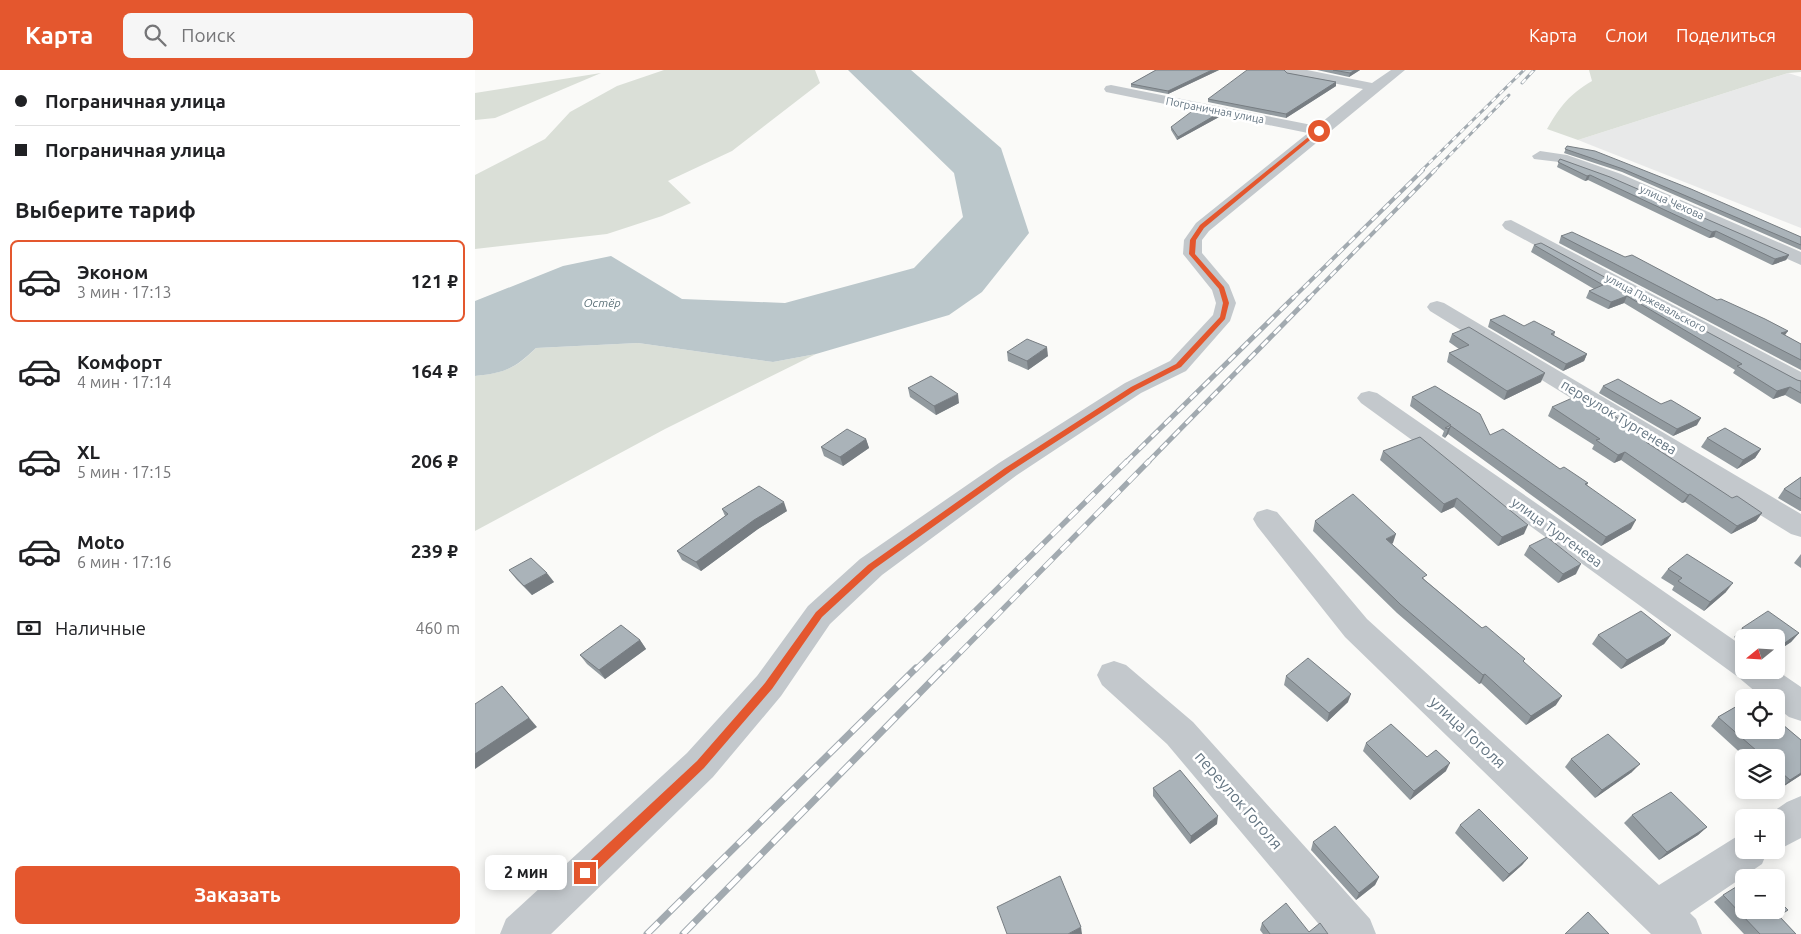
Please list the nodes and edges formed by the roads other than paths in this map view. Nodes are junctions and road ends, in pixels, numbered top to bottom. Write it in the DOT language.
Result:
graph roads {
  1 [pos="1287,70"];
  2 [pos="1399,70"];
  3 [pos="1374,87"];
  4 [pos="1111,89"];
  5 [pos="1319,131"];
  6 [pos="1540,156"];
  7 [pos="1511,225"];
  8 [pos="1801,259"];
  9 [pos="1437,307"];
  10 [pos="1801,380"];
  11 [pos="1369,398"];
  12 [pos="1267,519"];
  13 [pos="1801,527"];
  14 [pos="1735,659"];
  15 [pos="1114,675"];
  16 [pos="1764,679"];
  17 [pos="1801,706"];
  18 [pos="1801,815"];
  19 [pos="1785,826"];
  20 [pos="1738,859"];
  21 [pos="1669,922"];
  22 [pos="521,934"];
  23 [pos="1355,934"];
  1 -- 3 [label="street"];
  2 -- 3 [label="street"];
  3 -- 5 [label="street"];
  4 -- 5 [label="street, Пограничная улица"];
  5 -- 22 [label="street"];
  6 -- 8 [label="street, улица Чехова"];
  7 -- 10 [label="street, улица Пржевальского"];
  9 -- 13 [label="street, переулок Тургенева"];
  11 -- 14 [label="street, улица Тургенева"];
  12 -- 21 [label="street, улица Гоголя"];
  15 -- 23 [label="street, переулок Гоголя"];
  16 -- 17 [label="street"];
  18 -- 19 [label="street"];
  20 -- 21 [label="street"];
}
